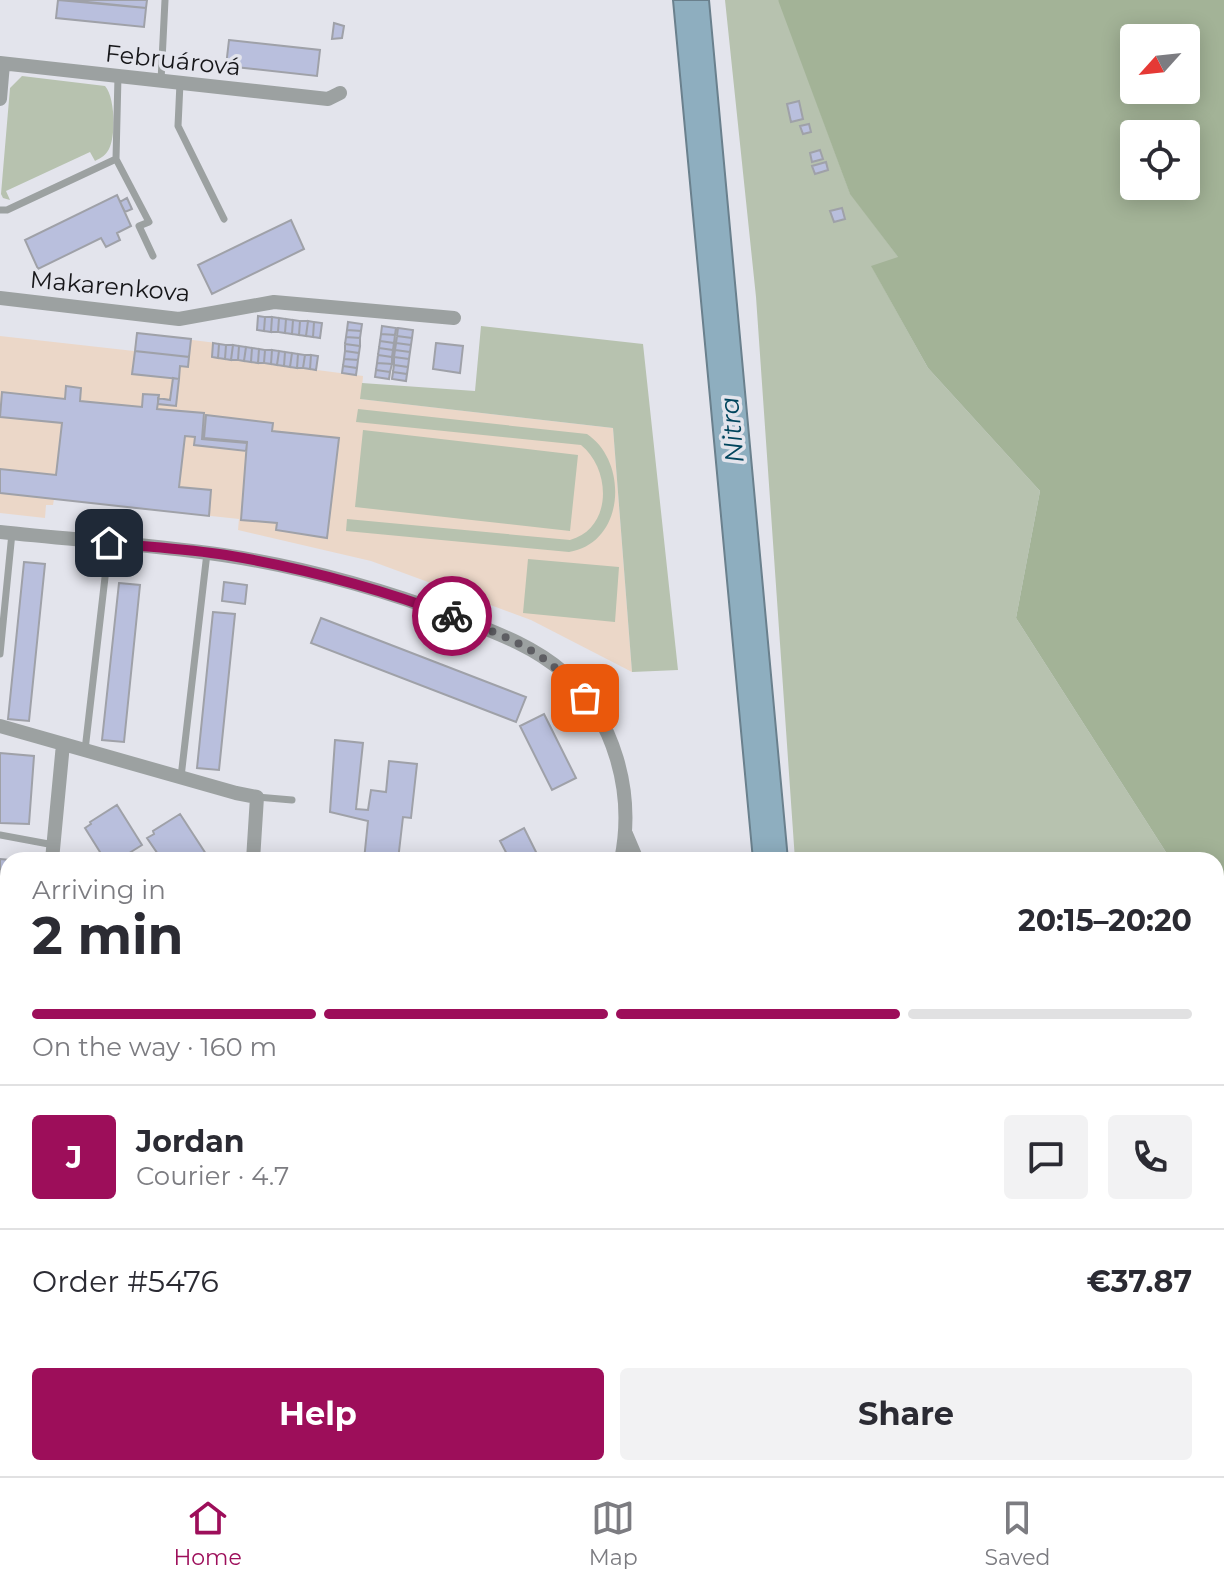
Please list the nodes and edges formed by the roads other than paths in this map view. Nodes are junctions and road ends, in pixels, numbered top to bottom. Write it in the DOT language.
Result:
graph roads {
  1 [pos="165,0"];
  2 [pos="2,63"];
  3 [pos="118,76"];
  4 [pos="161,81"];
  5 [pos="180,83"];
  6 [pos="340,93"];
  7 [pos="0,99"];
  8 [pos="116,159"];
  9 [pos="0,210"];
  10 [pos="224,219"];
  11 [pos="153,256"];
  12 [pos="0,298"];
  13 [pos="454,318"];
  14 [pos="6,533"];
  15 [pos="109,543"];
  16 [pos="207,553"];
  17 [pos="0,654"];
  18 [pos="0,726"];
  19 [pos="63,744"];
  20 [pos="85,750"];
  21 [pos="181,777"];
  22 [pos="257,797"];
  23 [pos="292,800"];
  24 [pos="626,834"];
  25 [pos="0,835"];
  26 [pos="50,852"];
  27 [pos="53,852"];
  28 [pos="254,852"];
  29 [pos="623,852"];
  30 [pos="634,852"];
  1 -- 4 [label="lane"];
  2 -- 3 [label="street, Februárová"];
  2 -- 7 [label="street"];
  3 -- 4 [label="street, Februárová"];
  3 -- 8 [label="lane"];
  4 -- 5 [label="street, Februárová"];
  5 -- 6 [label="street, Februárová"];
  5 -- 10 [label="lane"];
  8 -- 9 [label="lane"];
  8 -- 11 [label="lane"];
  12 -- 13 [label="street, Makarenkova"];
  14 -- 15 [label="street"];
  14 -- 17 [label="lane"];
  15 -- 16 [label="street"];
  15 -- 20 [label="lane"];
  16 -- 21 [label="lane"];
  16 -- 24 [label="street"];
  18 -- 19 [label="street"];
  19 -- 20 [label="street"];
  19 -- 27 [label="street"];
  20 -- 21 [label="street"];
  21 -- 22 [label="street"];
  22 -- 23 [label="lane"];
  22 -- 28 [label="street"];
  24 -- 29 [label="street"];
  24 -- 30 [label="street"];
  25 -- 26 [label="lane"];
}
